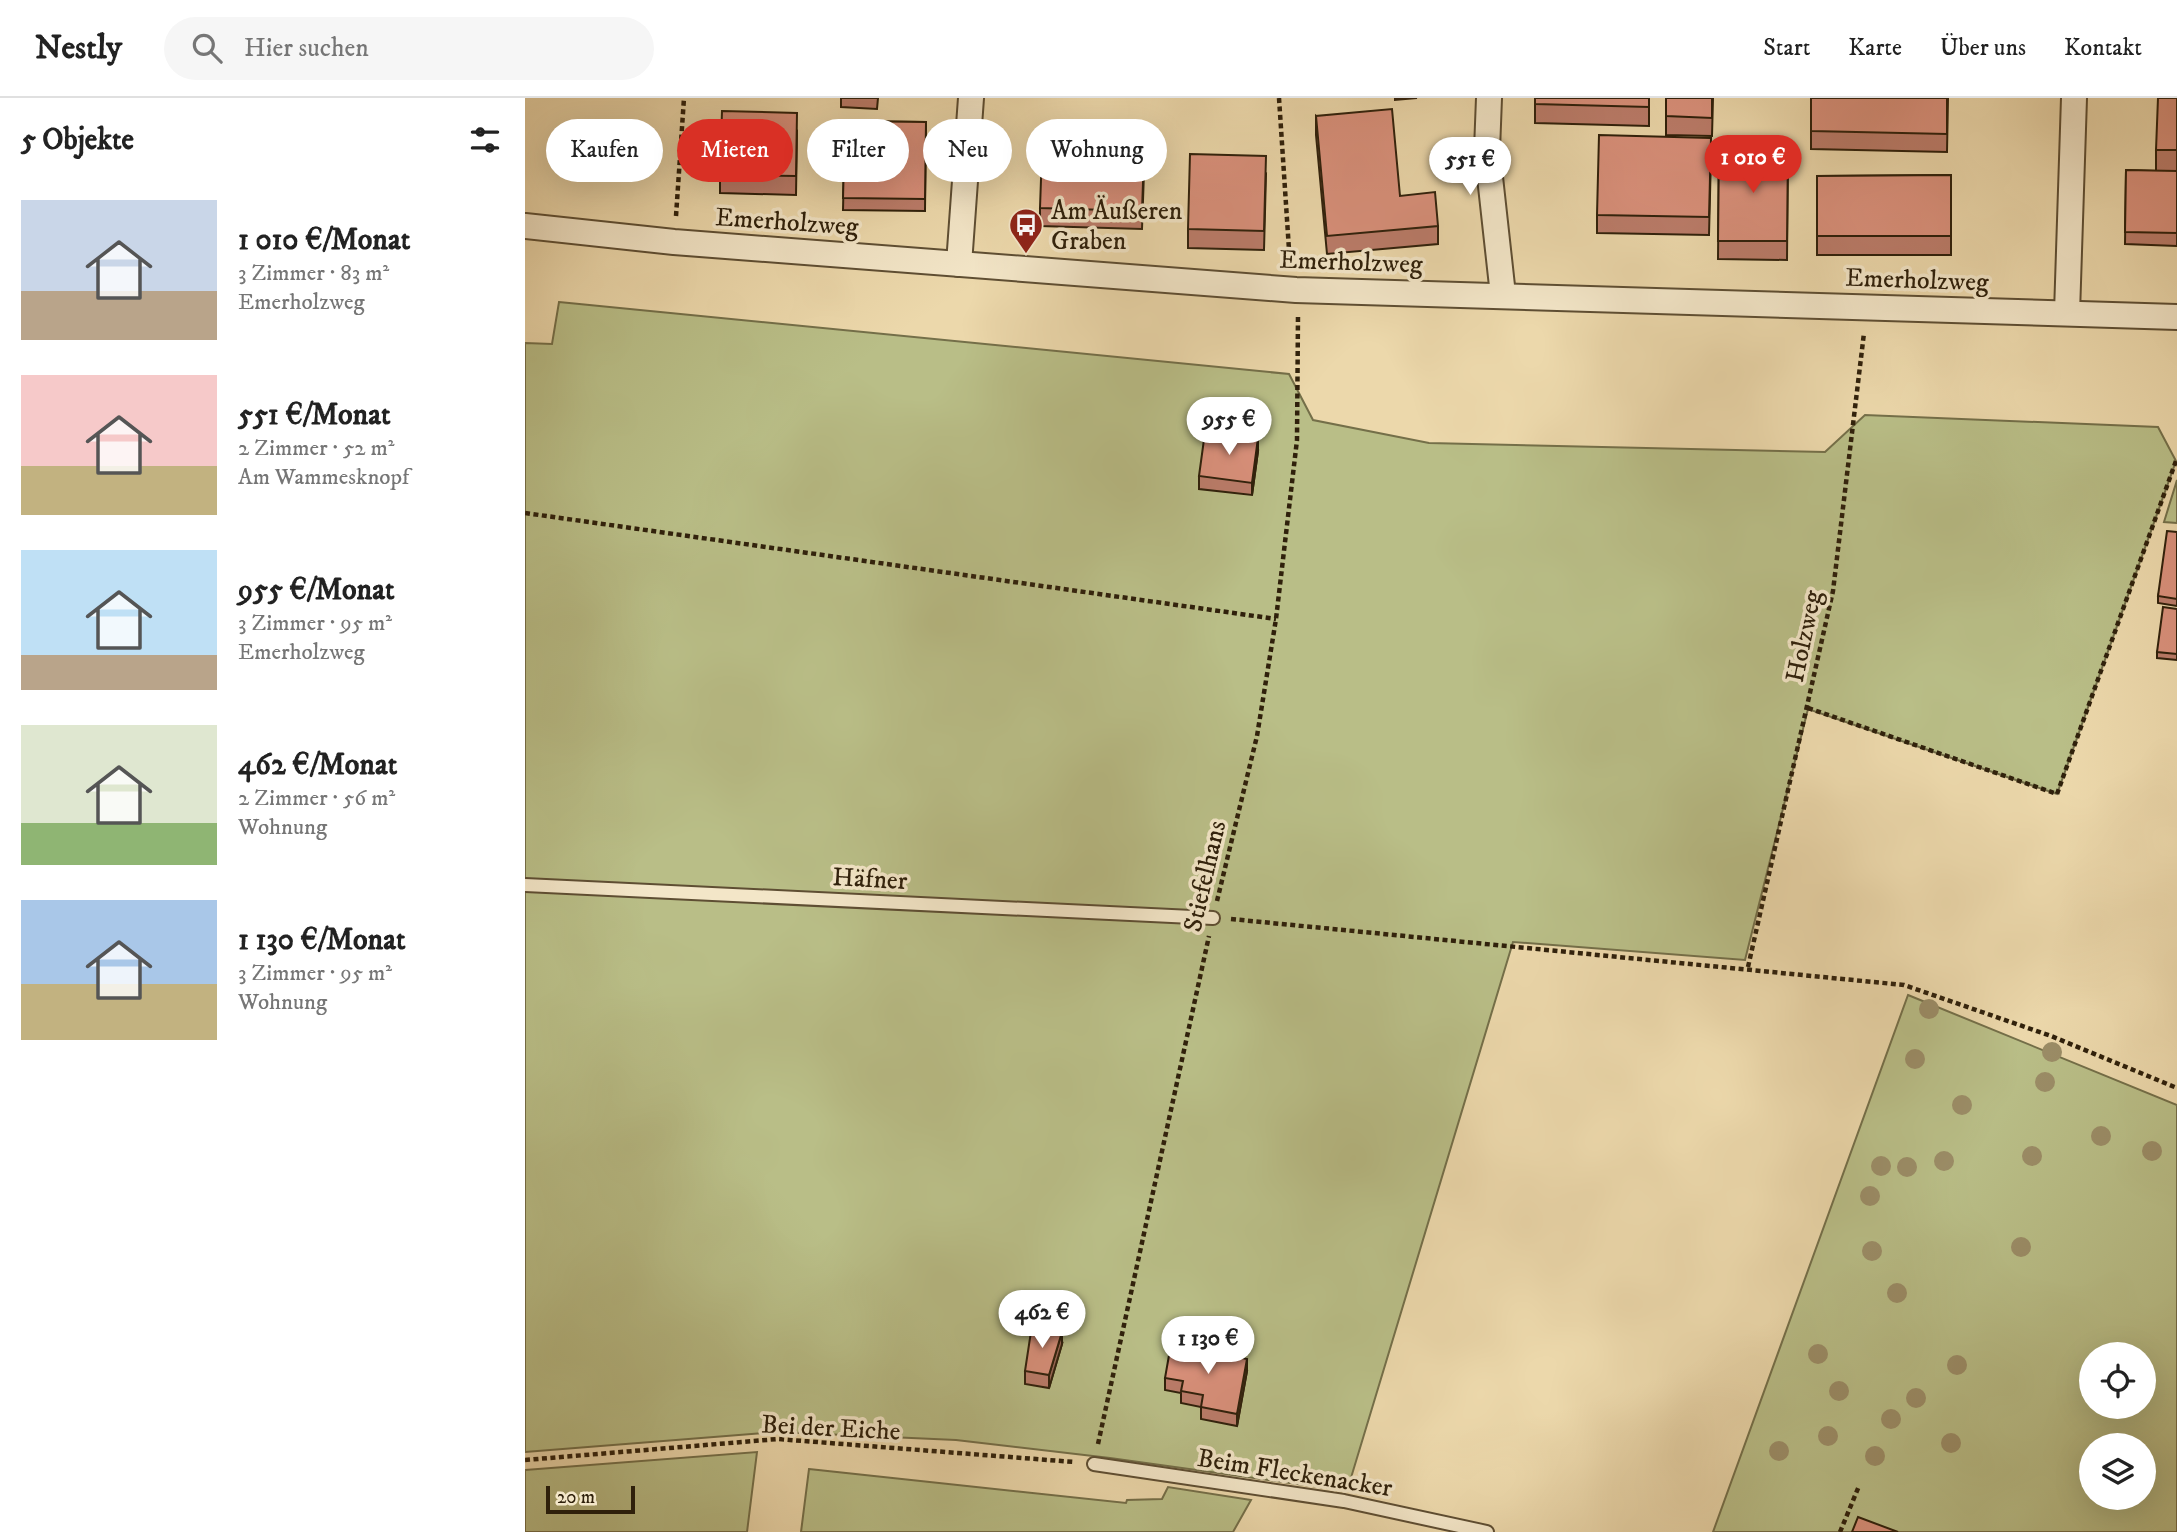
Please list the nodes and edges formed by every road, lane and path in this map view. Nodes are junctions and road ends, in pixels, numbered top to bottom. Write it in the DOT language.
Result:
graph roads {
  1 [pos="684,98"];
  2 [pos="971,98"];
  3 [pos="1279,98"];
  4 [pos="1489,98"];
  5 [pos="2074,98"];
  6 [pos="525,226"];
  7 [pos="674,242"];
  8 [pos="959,264"];
  9 [pos="1296,290"];
  10 [pos="1503,295"];
  11 [pos="1867,307"];
  12 [pos="2067,313"];
  13 [pos="2177,317"];
  14 [pos="2177,458"];
  15 [pos="525,513"];
  16 [pos="1276,619"];
  17 [pos="1808,709"];
  18 [pos="525,885"];
  19 [pos="1213,918"];
  20 [pos="1748,967"];
  21 [pos="2177,1088"];
  22 [pos="525,1460"];
  23 [pos="1094,1464"];
  24 [pos="1859,1486"];
  25 [pos="1487,1532"];
  26 [pos="1840,1532"];
  1 -- 7 [label="path"];
  2 -- 8 [label="street"];
  3 -- 9 [label="path, Stiefelhans"];
  4 -- 10 [label="street"];
  5 -- 12 [label="street"];
  6 -- 7 [label="street, Emerholzweg"];
  7 -- 8 [label="street, Emerholzweg"];
  8 -- 9 [label="street, Emerholzweg"];
  9 -- 10 [label="street, Emerholzweg"];
  9 -- 16 [label="path, Stiefelhans"];
  10 -- 11 [label="street, Emerholzweg"];
  11 -- 12 [label="street, Emerholzweg"];
  11 -- 17 [label="path, Holzweg"];
  12 -- 13 [label="street, Emerholzweg"];
  14 -- 17 [label="path"];
  15 -- 16 [label="path"];
  16 -- 19 [label="path, Stiefelhans"];
  17 -- 20 [label="path, Holzweg"];
  18 -- 19 [label="lane, Häfner"];
  19 -- 20 [label="path"];
  19 -- 23 [label="path, Stiefelhans"];
  20 -- 21 [label="path"];
  22 -- 23 [label="path, Bei der Eiche"];
  23 -- 25 [label="lane, Beim Fleckenacker"];
  24 -- 26 [label="path"];
}
